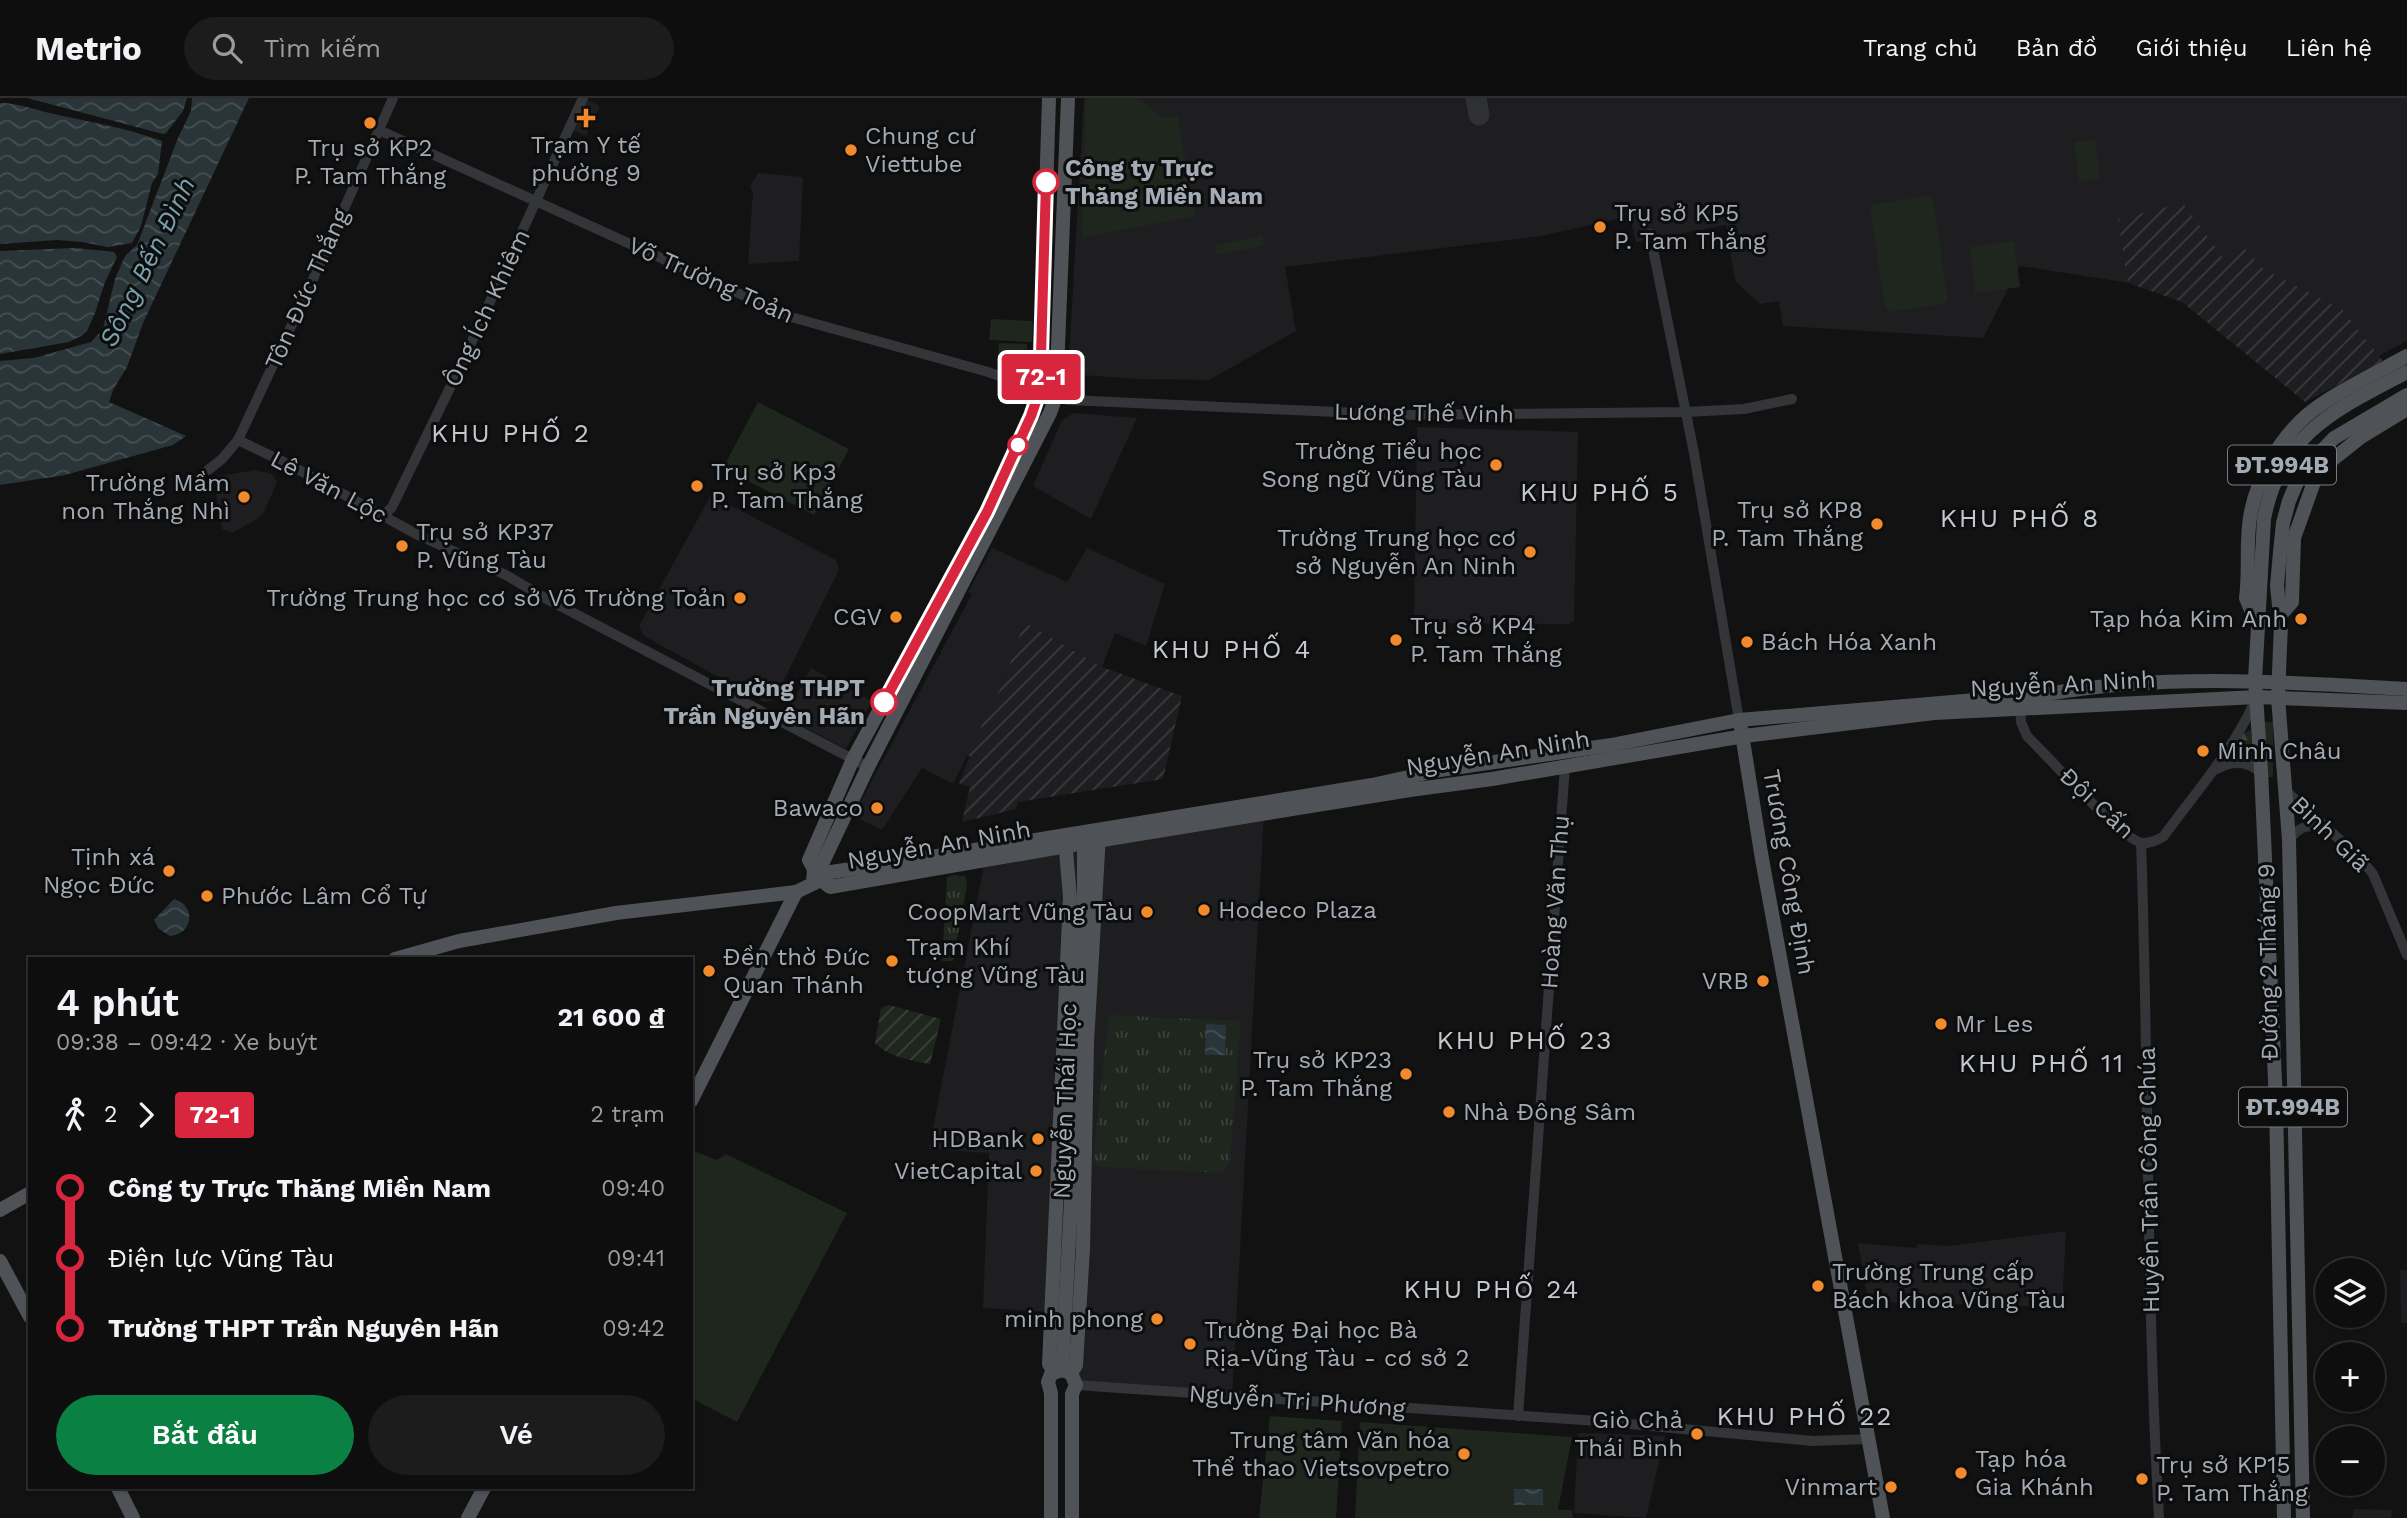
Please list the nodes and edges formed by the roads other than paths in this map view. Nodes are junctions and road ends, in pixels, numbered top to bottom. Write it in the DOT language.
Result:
graph roads {
  1 [pos="393,98"];
  2 [pos="583,98"];
  3 [pos="1049,98"];
  4 [pos="1068,98"];
  5 [pos="379,130"];
  6 [pos="536,202"];
  7 [pos="1650,234"];
  8 [pos="2407,356"];
  9 [pos="2407,372"];
  10 [pos="1040,390"];
  11 [pos="2407,394"];
  12 [pos="1056,396"];
  13 [pos="1792,399"];
  14 [pos="2407,409"];
  15 [pos="1686,412"];
  16 [pos="238,440"];
  17 [pos="208,470"];
  18 [pos="384,515"];
  19 [pos="2279,617"];
  20 [pos="2259,619"];
  21 [pos="2255,680"];
  22 [pos="2278,681"];
  23 [pos="894,683"];
  24 [pos="2407,689"];
  25 [pos="908,690"];
  26 [pos="2257,697"];
  27 [pos="2278,697"];
  28 [pos="2020,702"];
  29 [pos="2407,703"];
  30 [pos="1739,720"];
  31 [pos="1744,736"];
  32 [pos="853,759"];
  33 [pos="1565,766"];
  34 [pos="868,767"];
  35 [pos="2214,770"];
  36 [pos="2262,773"];
  37 [pos="2286,791"];
  38 [pos="2324,826"];
  39 [pos="1099,834"];
  40 [pos="1084,837"];
  41 [pos="1065,840"];
  42 [pos="2289,841"];
  43 [pos="2141,843"];
  44 [pos="816,878"];
  45 [pos="796,892"];
  46 [pos="1083,896"];
  47 [pos="2407,955"];
  48 [pos="402,957"];
  49 [pos="2292,1087"];
  50 [pos="693,1097"];
  51 [pos="2276,1102"];
  52 [pos="1073,1156"];
  53 [pos="28,1194"];
  54 [pos="0,1210"];
  55 [pos="0,1261"];
  56 [pos="28,1313"];
  57 [pos="1067,1379"];
  58 [pos="1051,1393"];
  59 [pos="1518,1416"];
  60 [pos="1868,1439"];
  61 [pos="118,1489"];
  62 [pos="483,1489"];
  63 [pos="133,1518"];
  64 [pos="468,1518"];
  65 [pos="1051,1518"];
  66 [pos="1072,1518"];
  67 [pos="1883,1518"];
  68 [pos="2160,1518"];
  69 [pos="2284,1518"];
  70 [pos="2303,1518"];
  1 -- 5 [label="street, Tôn Đức Thắng"];
  2 -- 6 [label="street, Ông Ích Khiêm"];
  3 -- 10 [label="main road"];
  4 -- 12 [label="main road"];
  5 -- 6 [label="street, Võ Trường Toản"];
  5 -- 16 [label="street, Tôn Đức Thắng"];
  6 -- 10 [label="street, Võ Trường Toản"];
  6 -- 18 [label="street, Ông Ích Khiêm"];
  7 -- 15 [label="street, Trương Công Định"];
  8 -- 20 [label="main road, Đường 2 Tháng 9 / ĐT.994B"];
  9 -- 20 [label="main road, Đường 2 Tháng 9 / ĐT.994B"];
  10 -- 12 [label="street, Võ Trường Toản"];
  10 -- 23 [label="main road"];
  11 -- 19 [label="main road, Đường 2 Tháng 9 / ĐT.994B"];
  12 -- 15 [label="street, Lương Thế Vinh"];
  12 -- 25 [label="main road"];
  13 -- 15 [label="street, Lương Thế Vinh"];
  14 -- 19 [label="main road, Đường 2 Tháng 9 / ĐT.994B"];
  15 -- 30 [label="street, Trương Công Định"];
  16 -- 17 [label="street, Tôn Đức Thắng"];
  16 -- 18 [label="street, Lê Văn Lộc"];
  18 -- 32 [label="street, Lê Văn Lộc"];
  19 -- 20 [label="main road"];
  19 -- 22 [label="main road, Đường 2 Tháng 9 / ĐT.994B"];
  20 -- 21 [label="main road, Đường 2 Tháng 9 / ĐT.994B"];
  21 -- 22 [label="main road, Nguyễn An Ninh"];
  21 -- 26 [label="main road, Đường 2 Tháng 9 / ĐT.994B"];
  21 -- 28 [label="main road, Nguyễn An Ninh"];
  22 -- 24 [label="main road, Nguyễn An Ninh"];
  22 -- 27 [label="main road, Đường 2 Tháng 9 / ĐT.994B"];
  23 -- 25 [label="main road"];
  23 -- 32 [label="main road"];
  25 -- 34 [label="main road"];
  26 -- 27 [label="main road, Nguyễn An Ninh"];
  26 -- 28 [label="main road, Nguyễn An Ninh"];
  26 -- 35 [label="street, Đội Cấn"];
  26 -- 36 [label="main road, Đường 2 Tháng 9 / ĐT.994B"];
  27 -- 29 [label="main road, Nguyễn An Ninh"];
  27 -- 37 [label="main road, Đường 2 Tháng 9 / ĐT.994B"];
  28 -- 30 [label="main road, Nguyễn An Ninh"];
  28 -- 31 [label="main road, Nguyễn An Ninh"];
  28 -- 43 [label="street, Đội Cấn"];
  30 -- 31 [label="main road, Trương Công Định"];
  30 -- 39 [label="main road, Nguyễn An Ninh"];
  31 -- 33 [label="main road, Nguyễn An Ninh"];
  31 -- 60 [label="main road, Trương Công Định"];
  32 -- 34 [label="street, Lê Văn Lộc"];
  32 -- 44 [label="main road"];
  33 -- 39 [label="main road, Nguyễn An Ninh"];
  33 -- 59 [label="street, Hoàng Văn Thụ"];
  34 -- 44 [label="main road"];
  35 -- 36 [label="street"];
  35 -- 43 [label="street, Đội Cấn"];
  36 -- 51 [label="main road, Đường 2 Tháng 9 / ĐT.994B"];
  37 -- 38 [label="street, Bình Giã"];
  37 -- 42 [label="main road, Đường 2 Tháng 9 / ĐT.994B"];
  38 -- 42 [label="street"];
  38 -- 47 [label="street, Bình Giã"];
  39 -- 40 [label="main road, Nguyễn An Ninh"];
  39 -- 46 [label="main road, Nguyễn Thái Học"];
  40 -- 41 [label="main road, Nguyễn An Ninh"];
  40 -- 46 [label="main road, Nguyễn Thái Học"];
  41 -- 44 [label="main road, Nguyễn An Ninh"];
  41 -- 46 [label="main road, Nguyễn Thái Học"];
  42 -- 49 [label="main road, Đường 2 Tháng 9 / ĐT.994B"];
  43 -- 68 [label="street, Huyền Trân Công Chúa"];
  44 -- 45 [label="main road, Nguyễn An Ninh"];
  45 -- 48 [label="main road"];
  45 -- 50 [label="main road"];
  46 -- 52 [label="main road, Nguyễn Thái Học"];
  49 -- 51 [label="main road"];
  49 -- 70 [label="main road, Đường 2 Tháng 9 / ĐT.994B"];
  51 -- 69 [label="main road, Đường 2 Tháng 9 / ĐT.994B"];
  52 -- 57 [label="main road, Nguyễn Thái Học"];
  52 -- 57 [label="main road, Nguyễn Thái Học"];
  53 -- 54 [label="main road"];
  55 -- 56 [label="main road"];
  57 -- 58 [label="main road"];
  57 -- 58 [label="main road"];
  57 -- 59 [label="street, Nguyễn Tri Phương"];
  57 -- 66 [label="main road, Nguyễn Thái Học"];
  58 -- 65 [label="main road"];
  59 -- 60 [label="street, Nguyễn Tri Phương"];
  60 -- 67 [label="main road, Trương Công Định"];
  61 -- 63 [label="main road"];
  62 -- 64 [label="main road"];
}
